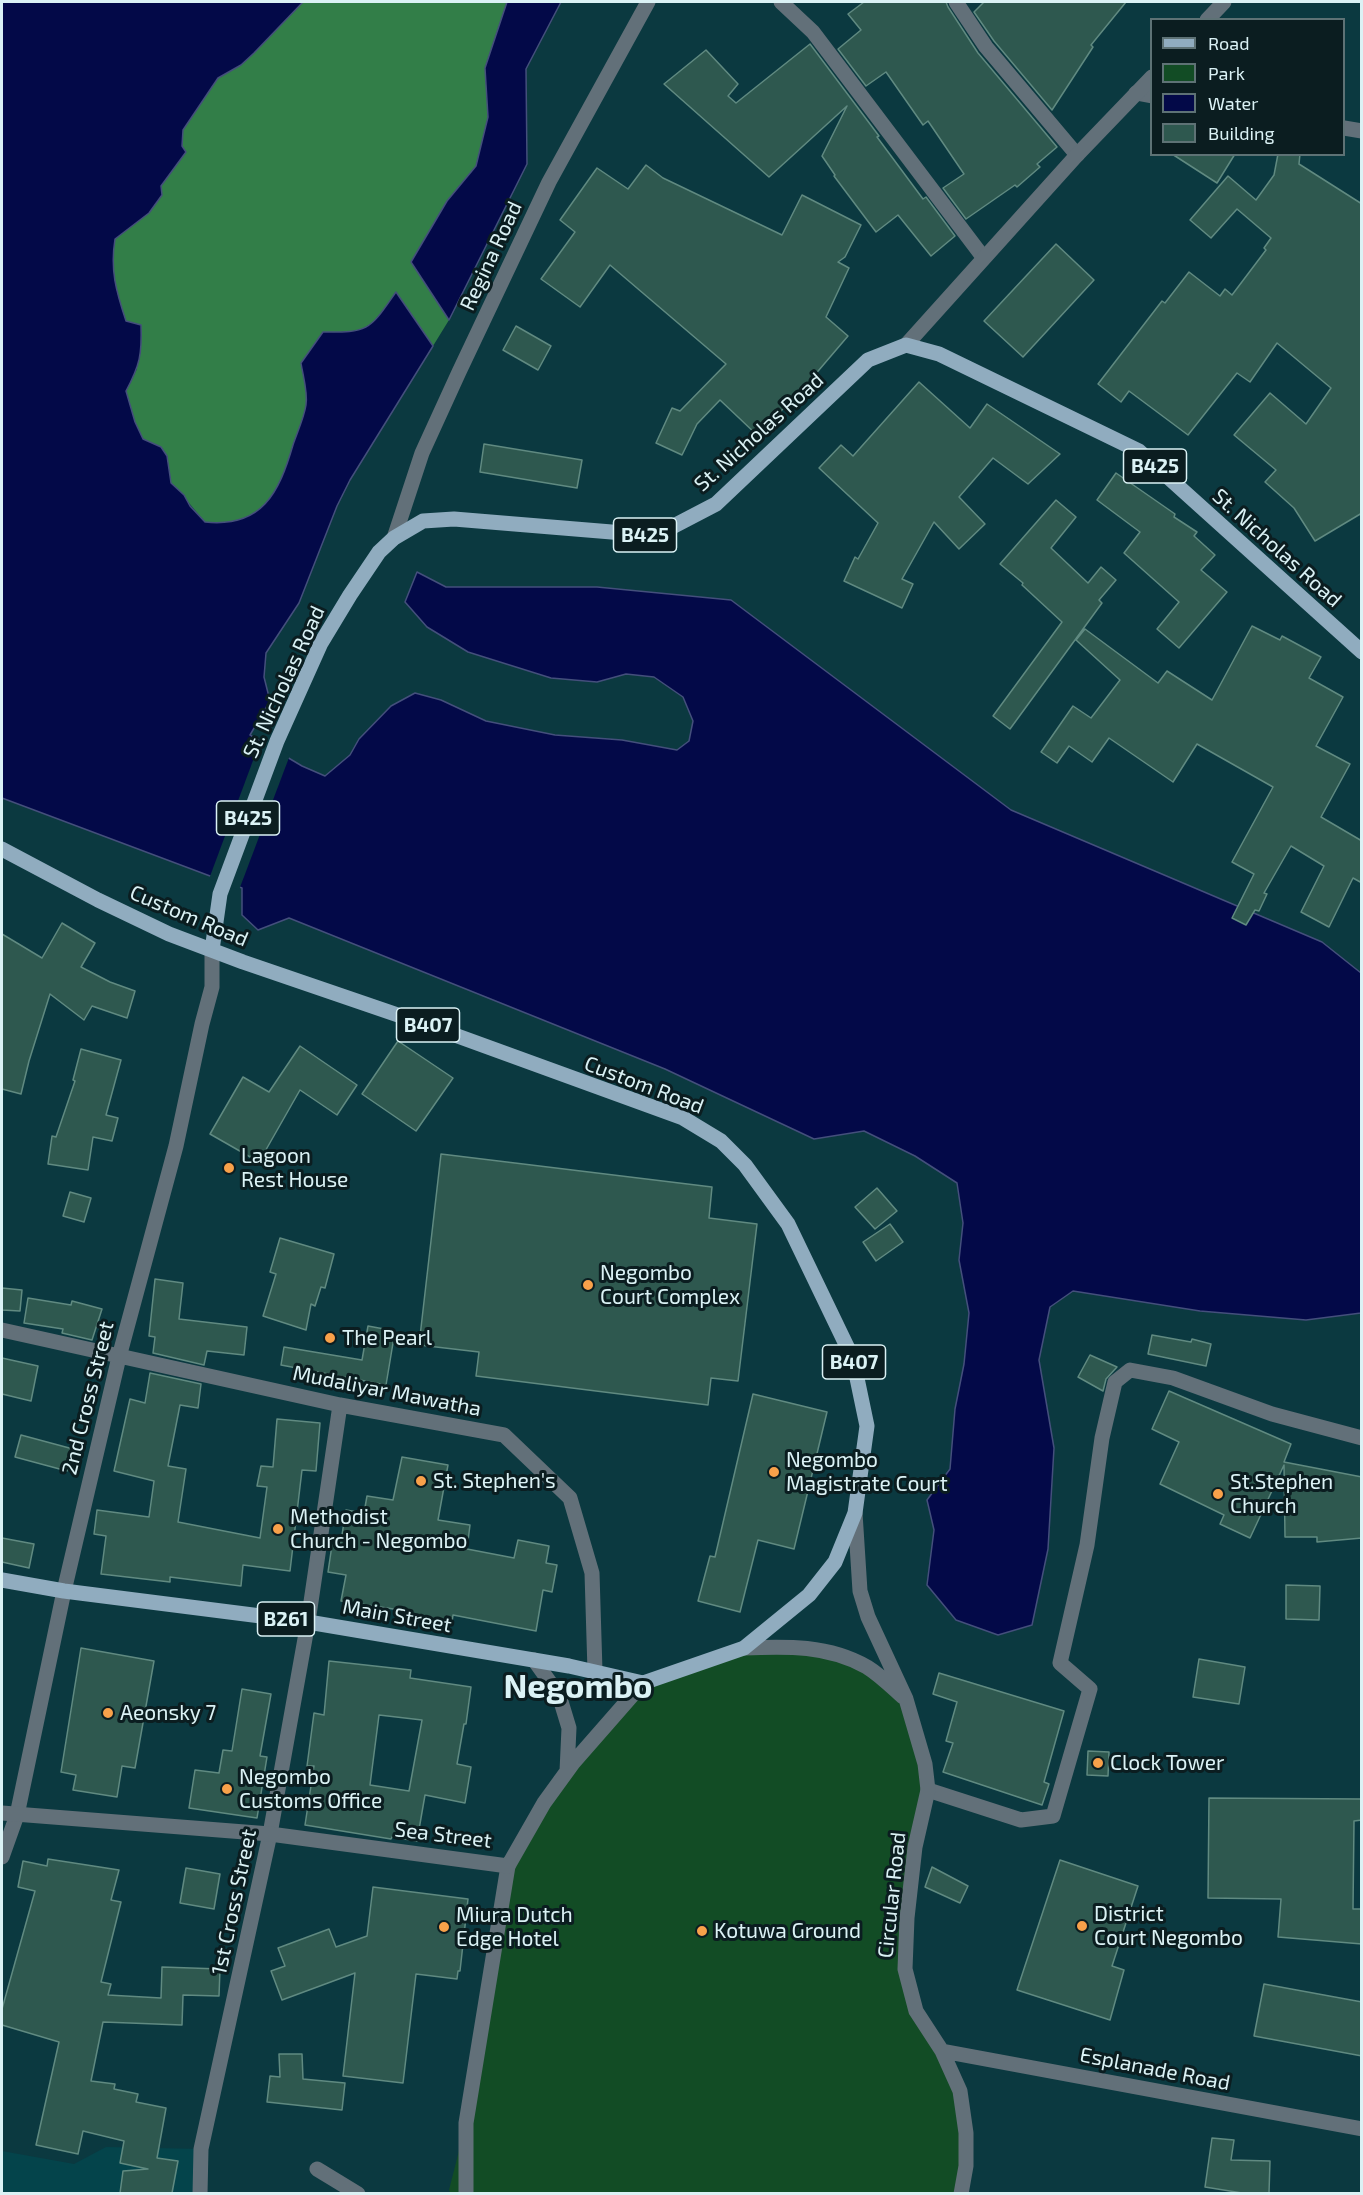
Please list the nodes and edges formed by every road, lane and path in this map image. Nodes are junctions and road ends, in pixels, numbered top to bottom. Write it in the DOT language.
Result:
graph roads {
  1 [pos="648,2"];
  2 [pos="780,2"];
  3 [pos="956,2"];
  4 [pos="1224,2"];
  5 [pos="1209,18"];
  6 [pos="1150,79"];
  7 [pos="1136,93"];
  8 [pos="1150,96"];
  9 [pos="1345,128"];
  10 [pos="1362,131"];
  11 [pos="1077,154"];
  12 [pos="983,257"];
  13 [pos="906,345"];
  14 [pos="394,538"];
  15 [pos="1362,652"];
  16 [pos="2,849"];
  17 [pos="212,950"];
  18 [pos="2,1330"];
  19 [pos="119,1357"];
  20 [pos="340,1405"];
  21 [pos="1362,1438"];
  22 [pos="855,1513"];
  23 [pos="2,1580"];
  24 [pos="64,1591"];
  25 [pos="308,1622"];
  26 [pos="744,1648"];
  27 [pos="534,1660"];
  28 [pos="595,1671"];
  29 [pos="643,1683"];
  30 [pos="906,1699"];
  31 [pos="567,1771"];
  32 [pos="928,1790"];
  33 [pos="9,1814"];
  34 [pos="270,1834"];
  35 [pos="2,1857"];
  36 [pos="508,1866"];
  37 [pos="942,2051"];
  38 [pos="1362,2129"];
  39 [pos="317,2169"];
  40 [pos="200,2193"];
  41 [pos="358,2193"];
  42 [pos="466,2193"];
  43 [pos="961,2193"];
  1 -- 14 [label="street, Regina Road"];
  2 -- 12 [label="street"];
  3 -- 11 [label="street"];
  4 -- 5 [label="street"];
  6 -- 7 [label="street"];
  7 -- 8 [label="street"];
  7 -- 11 [label="street"];
  9 -- 10 [label="street"];
  11 -- 12 [label="street"];
  12 -- 13 [label="street"];
  13 -- 14 [label="main road, St. Nicholas Road / B425"];
  13 -- 15 [label="main road, St. Nicholas Road / B425"];
  14 -- 17 [label="main road, St. Nicholas Road / B425"];
  16 -- 17 [label="main road, Custom Road / B407"];
  17 -- 19 [label="street, 2nd Cross Street"];
  17 -- 22 [label="main road, Custom Road / B407"];
  18 -- 19 [label="street, Mudaliyar Mawatha"];
  19 -- 20 [label="street, Mudaliyar Mawatha"];
  19 -- 24 [label="street, 2nd Cross Street"];
  20 -- 25 [label="street, 1st Cross Street"];
  20 -- 28 [label="street, Mudaliyar Mawatha"];
  21 -- 32 [label="street"];
  22 -- 26 [label="main road, Custom Road / B407"];
  22 -- 30 [label="street, Circular Road"];
  23 -- 24 [label="main road, Main Street / B261"];
  24 -- 25 [label="main road, Main Street / B261"];
  24 -- 33 [label="street, 2nd Cross Street"];
  25 -- 27 [label="main road, Main Street / B261"];
  25 -- 34 [label="street, 1st Cross Street"];
  26 -- 29 [label="main road"];
  26 -- 30 [label="street"];
  27 -- 28 [label="main road, Main Street / B261"];
  27 -- 31 [label="street"];
  28 -- 29 [label="main road, Main Street / B261"];
  29 -- 31 [label="street, Sea Street"];
  30 -- 32 [label="street, Circular Road"];
  31 -- 36 [label="street, Sea Street"];
  32 -- 37 [label="street, Circular Road"];
  33 -- 34 [label="street, Sea Street"];
  33 -- 35 [label="street, 2nd Cross Street"];
  34 -- 36 [label="street, Sea Street"];
  34 -- 40 [label="street, 1st Cross Street"];
  36 -- 42 [label="street"];
  37 -- 38 [label="street, Esplanade Road"];
  37 -- 43 [label="street, Circular Road"];
  39 -- 41 [label="street"];
}
